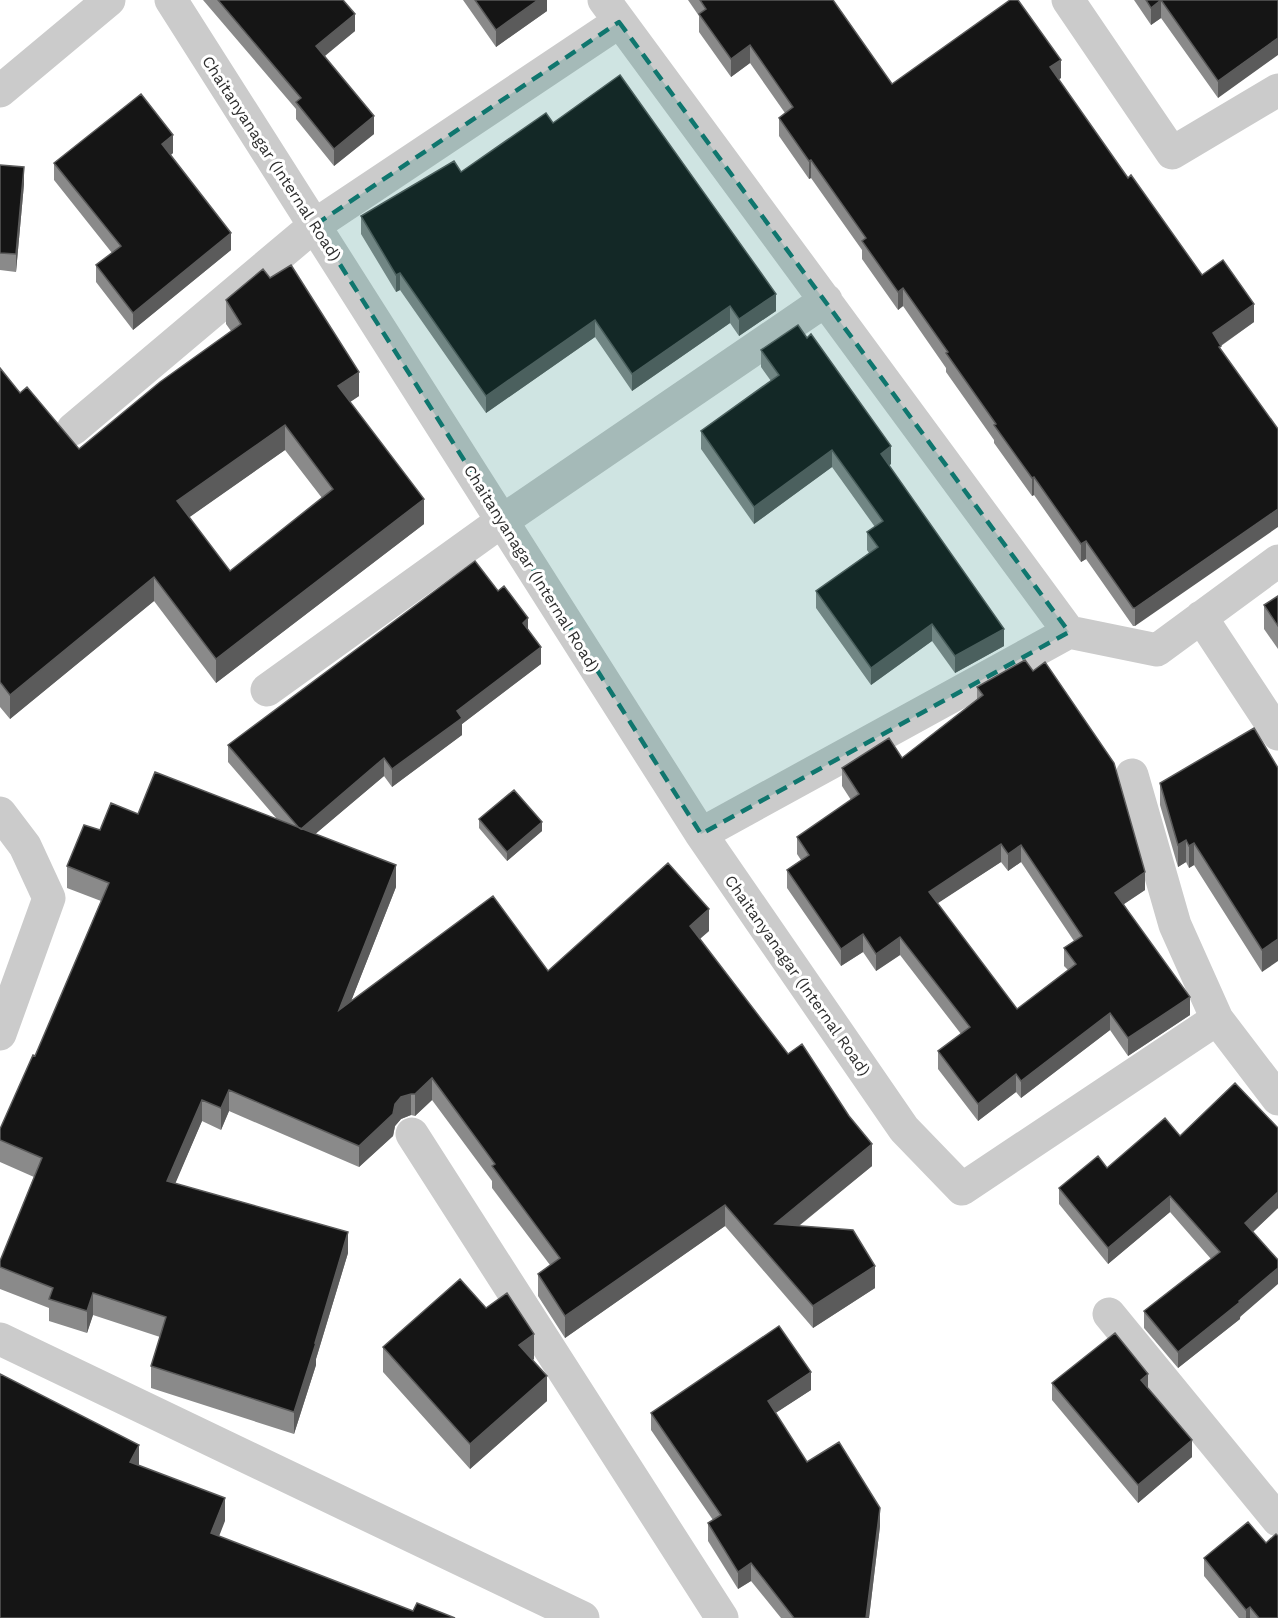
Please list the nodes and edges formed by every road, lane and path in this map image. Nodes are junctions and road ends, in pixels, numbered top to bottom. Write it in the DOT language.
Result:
graph roads {
  1 [pos="109,0"];
  2 [pos="171,0"];
  3 [pos="1068,0"];
  4 [pos="611,11"];
  5 [pos="1278,90"];
  6 [pos="0,91"];
  7 [pos="315,225"];
  8 [pos="826,300"];
  9 [pos="73,429"];
  10 [pos="502,521"];
  11 [pos="1278,561"];
  12 [pos="1201,617"];
  13 [pos="1069,632"];
  14 [pos="267,690"];
  15 [pos="1278,734"];
  16 [pos="1132,775"];
  17 [pos="0,813"];
  18 [pos="701,834"];
  19 [pos="1217,1019"];
  20 [pos="0,1034"];
  21 [pos="1278,1099"];
  22 [pos="412,1134"];
  23 [pos="1108,1314"];
  24 [pos="0,1339"];
  25 [pos="1278,1520"];
  26 [pos="583,1618"];
  27 [pos="722,1618"];
  1 -- 6 [label="street"];
  2 -- 7 [label="street, Chaitanyanagar (Internal Road)"];
  3 -- 5 [label="street"];
  4 -- 7 [label="street"];
  4 -- 8 [label="street"];
  7 -- 9 [label="street"];
  7 -- 10 [label="street, Chaitanyanagar (Internal Road)"];
  8 -- 10 [label="street"];
  8 -- 13 [label="street"];
  10 -- 14 [label="street"];
  10 -- 18 [label="street, Chaitanyanagar (Internal Road)"];
  11 -- 12 [label="street"];
  12 -- 13 [label="street"];
  12 -- 15 [label="street"];
  13 -- 18 [label="street"];
  16 -- 19 [label="street"];
  17 -- 20 [label="street"];
  18 -- 19 [label="street, Chaitanyanagar (Internal Road)"];
  19 -- 21 [label="street"];
  22 -- 27 [label="street"];
  23 -- 25 [label="street"];
  24 -- 26 [label="street"];
}
